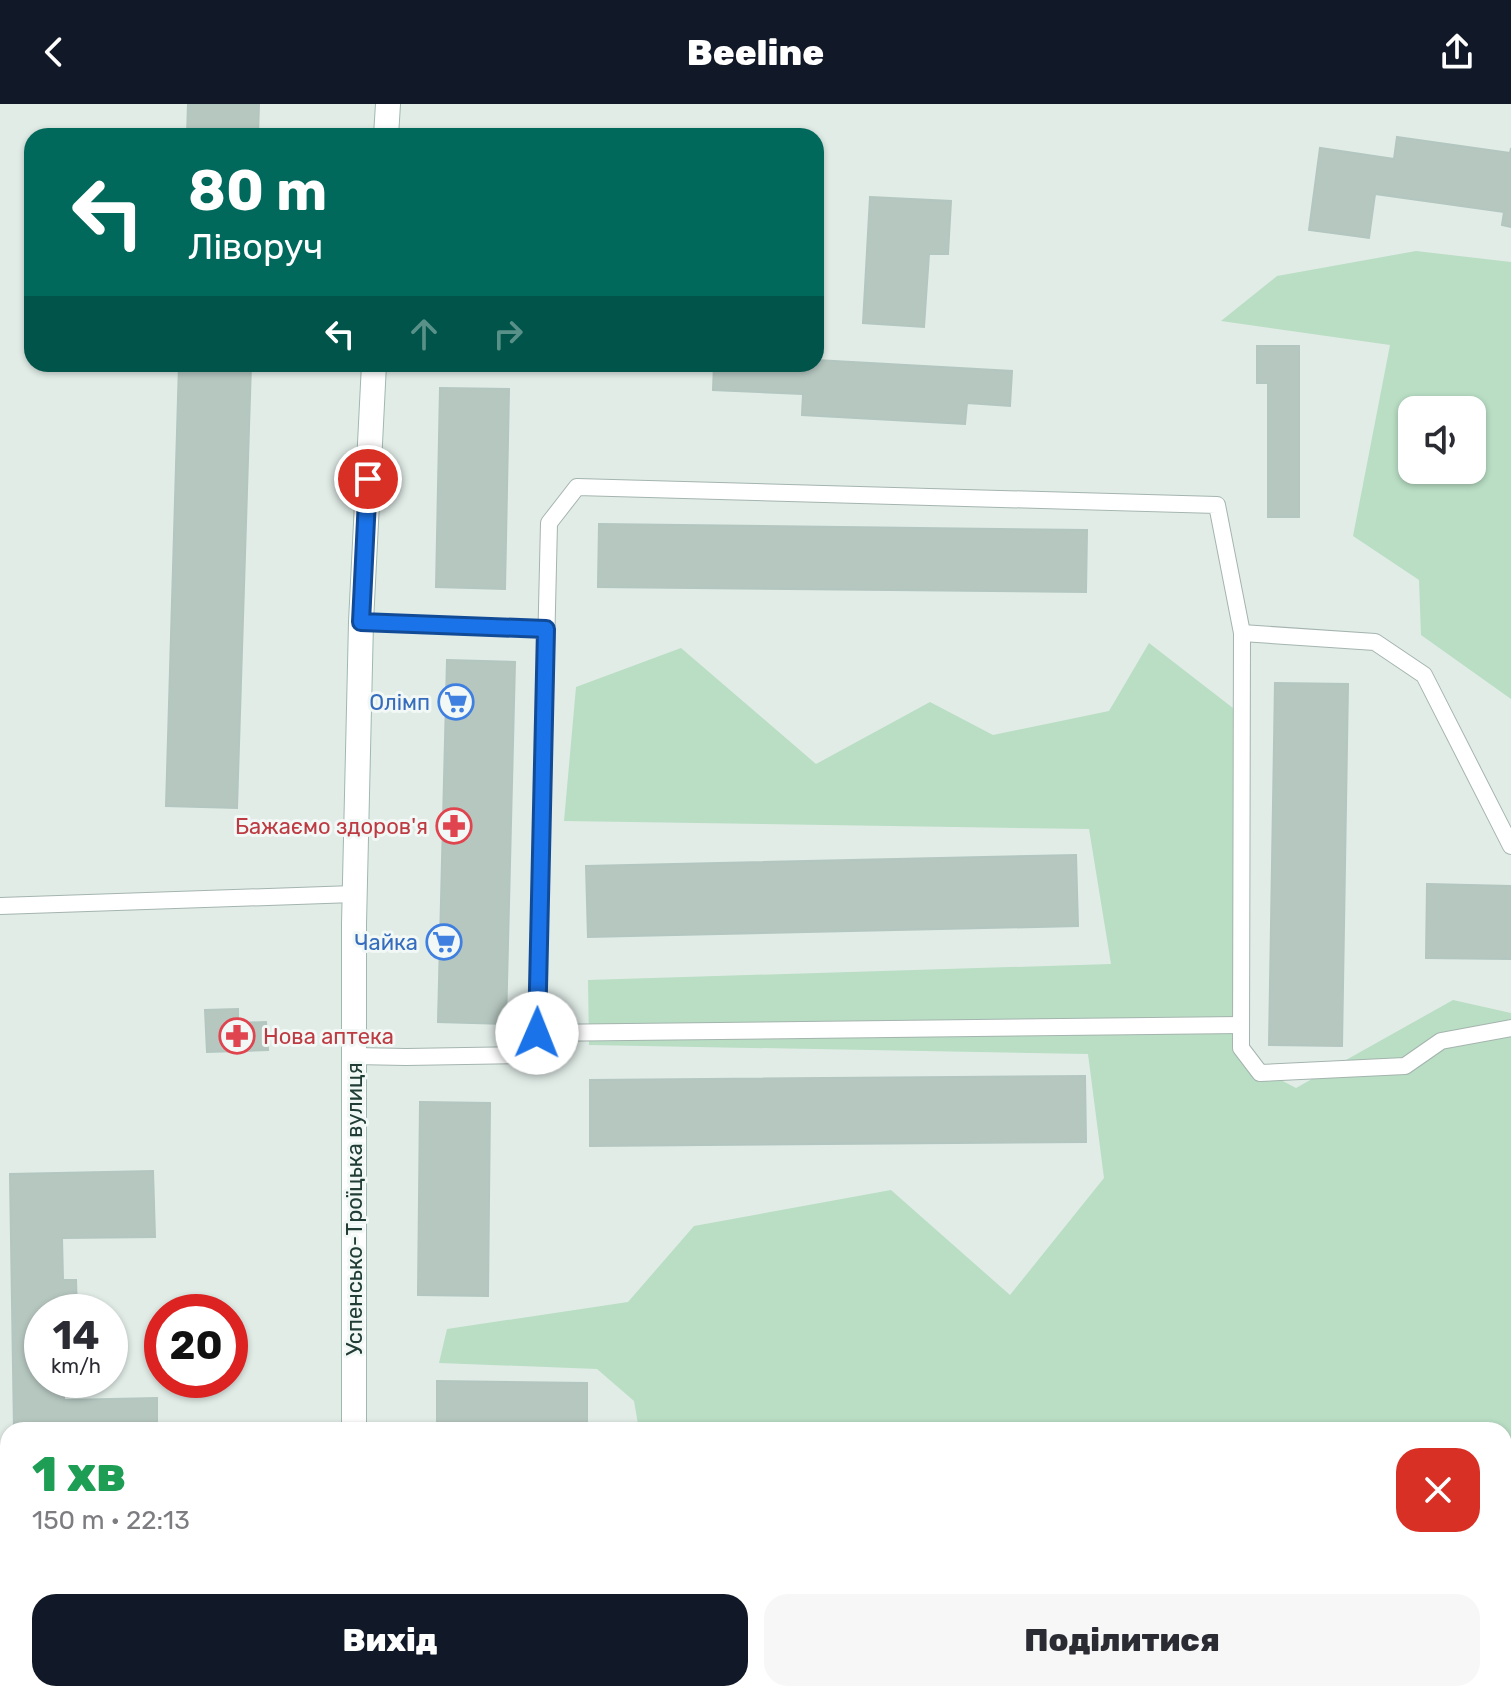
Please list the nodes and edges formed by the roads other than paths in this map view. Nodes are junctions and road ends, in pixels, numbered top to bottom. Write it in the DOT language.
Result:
graph roads {
  1 [pos="388,104"];
  2 [pos="386,128"];
  3 [pos="374,372"];
  4 [pos="361,622"];
  5 [pos="546,629"];
  6 [pos="1242,633"];
  7 [pos="1511,846"];
  8 [pos="354,894"];
  9 [pos="0,906"];
  10 [pos="1241,1025"];
  11 [pos="1511,1028"];
  12 [pos="537,1033"];
  13 [pos="354,1056"];
  14 [pos="354,1422"];
  1 -- 2 [label="main road"];
  3 -- 4 [label="main road, Успенсько-Троїцька вулиця"];
  4 -- 5 [label="lane"];
  4 -- 8 [label="main road, Успенсько-Троїцька вулиця"];
  5 -- 6 [label="lane"];
  5 -- 12 [label="lane"];
  6 -- 7 [label="lane"];
  6 -- 10 [label="lane"];
  8 -- 9 [label="lane"];
  8 -- 13 [label="main road, Успенсько-Троїцька вулиця"];
  10 -- 11 [label="lane"];
  10 -- 12 [label="lane"];
  12 -- 13 [label="lane"];
  13 -- 14 [label="main road, Успенсько-Троїцька вулиця"];
}
